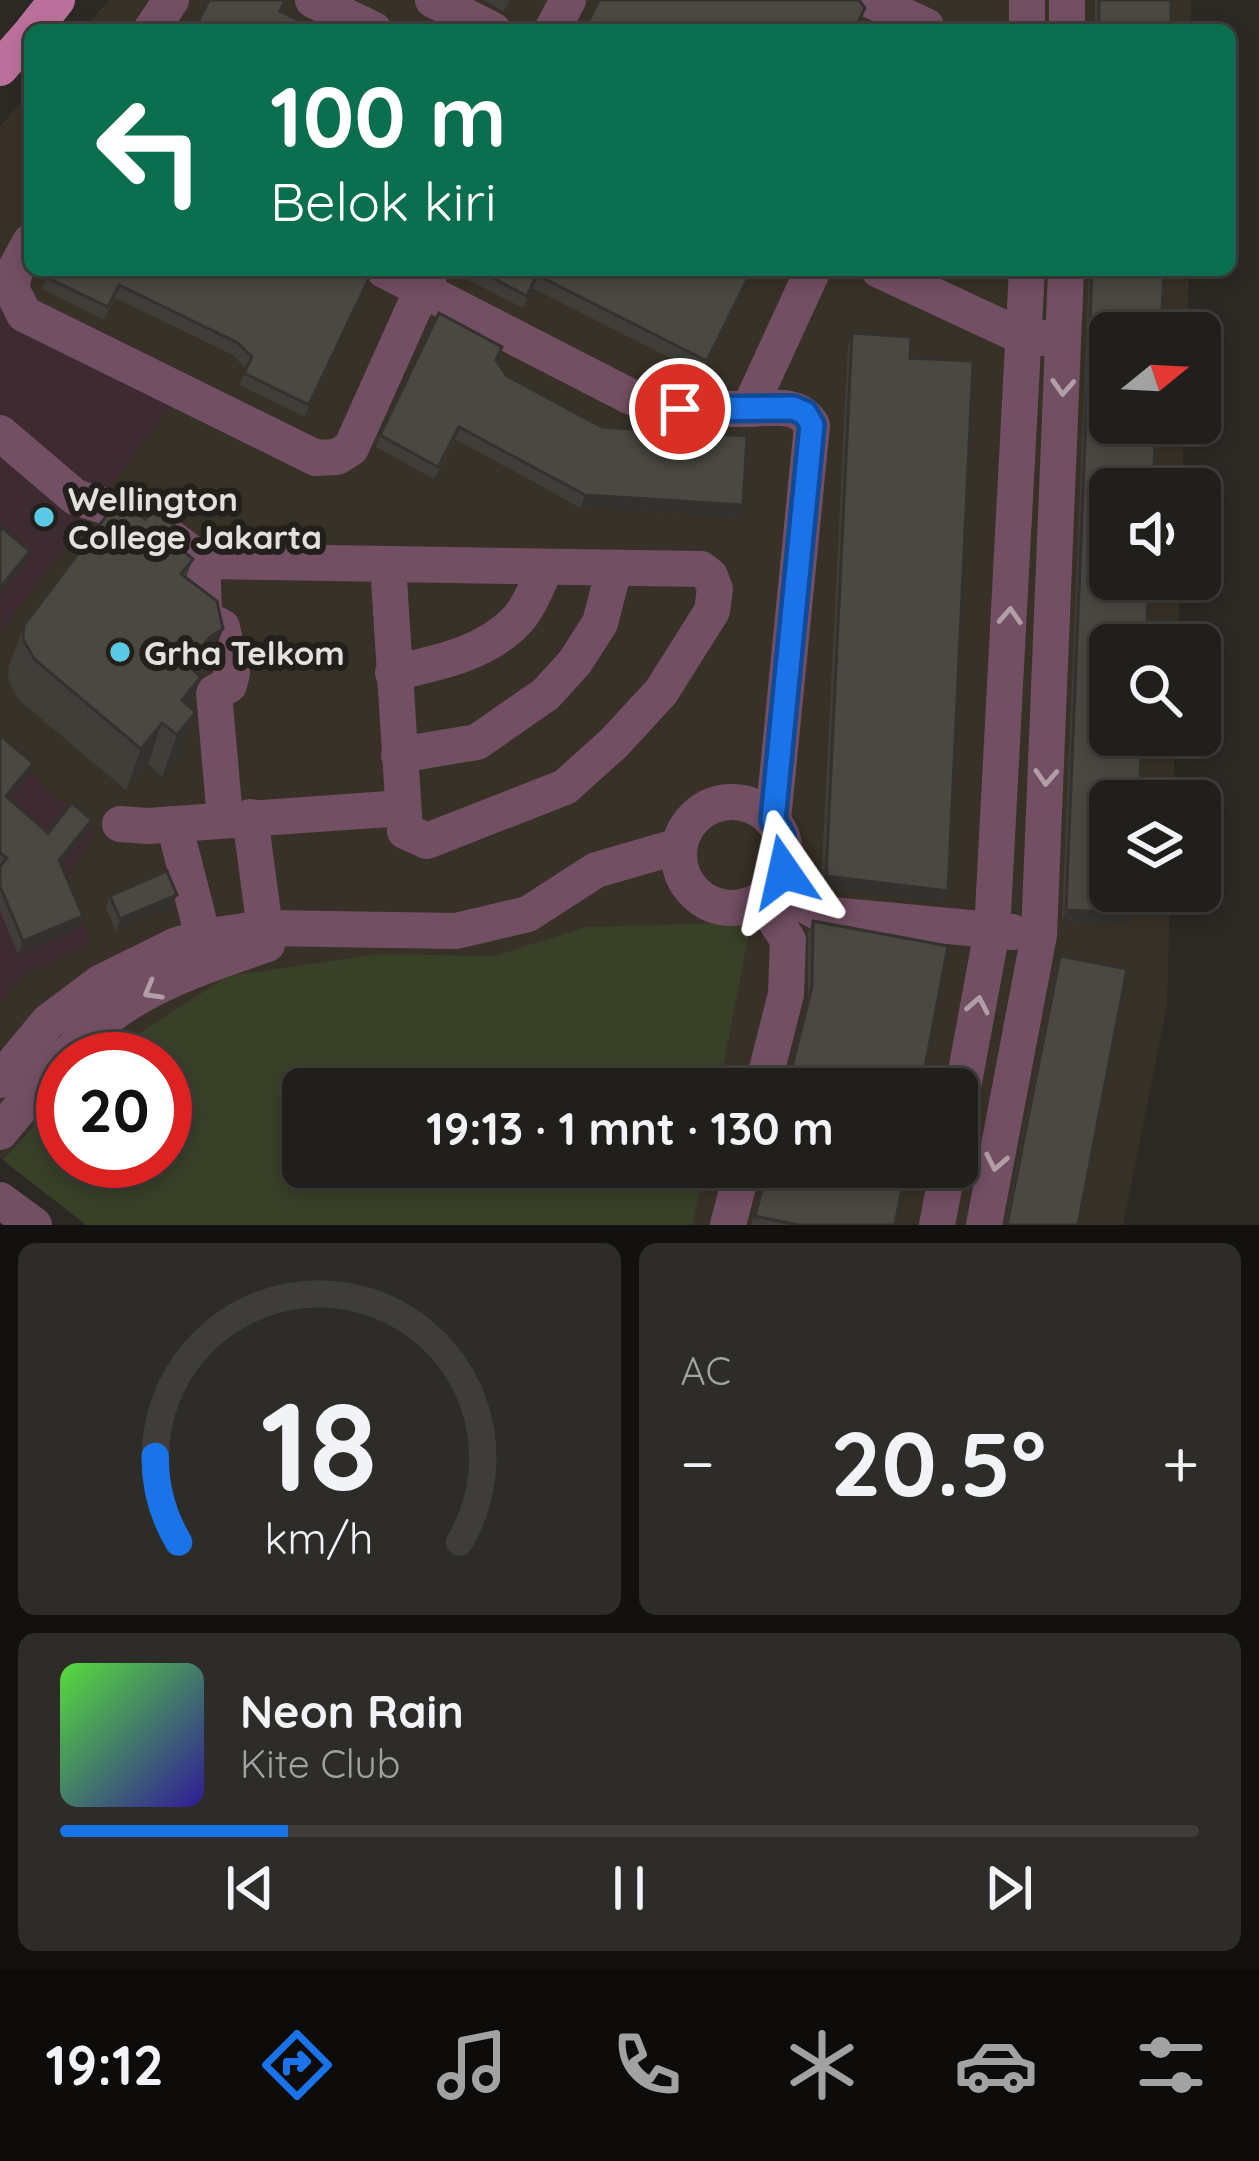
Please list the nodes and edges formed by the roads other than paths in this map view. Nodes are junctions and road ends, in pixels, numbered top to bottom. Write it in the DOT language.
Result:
graph roads {
  1 [pos="57,0"];
  2 [pos="313,0"];
  3 [pos="433,0"];
  4 [pos="871,0"];
  5 [pos="929,19"];
  6 [pos="38,24"];
  7 [pos="362,24"];
  8 [pos="482,24"];
  9 [pos="24,41"];
  10 [pos="0,68"];
  11 [pos="15,256"];
  12 [pos="810,276"];
  13 [pos="892,276"];
  14 [pos="1017,276"];
  15 [pos="1066,277"];
  16 [pos="426,280"];
  17 [pos="1025,338"];
  18 [pos="1065,338"];
  19 [pos="749,409"];
  20 [pos="0,433"];
  21 [pos="202,561"];
  22 [pos="388,564"];
  23 [pos="546,567"];
  24 [pos="614,569"];
  25 [pos="393,673"];
  26 [pos="399,755"];
  27 [pos="403,808"];
  28 [pos="237,818"];
  29 [pos="773,820"];
  30 [pos="120,824"];
  31 [pos="174,824"];
  32 [pos="679,846"];
  33 [pos="769,894"];
  34 [pos="992,931"];
  35 [pos="276,934"];
  36 [pos="1039,935"];
  37 [pos="207,950"];
  38 [pos="767,1068"];
  39 [pos="967,1068"];
  40 [pos="0,1080"];
  41 [pos="0,1132"];
  42 [pos="738,1188"];
  43 [pos="944,1188"];
  44 [pos="0,1200"];
  45 [pos="34,1225"];
  46 [pos="728,1225"];
  47 [pos="938,1225"];
  48 [pos="984,1225"];
  1 -- 6 [label="main road"];
  2 -- 7 [label="street"];
  3 -- 8 [label="street"];
  4 -- 5 [label="street"];
  9 -- 10 [label="main road"];
  11 -- 16 [label="street"];
  12 -- 19 [label="street"];
  13 -- 17 [label="street"];
  14 -- 17 [label="street"];
  15 -- 18 [label="street"];
  16 -- 19 [label="street"];
  17 -- 18 [label="street"];
  34 -- 17 [label="street, one-way"];
  18 -- 36 [label="street, one-way"];
  19 -- 29 [label="street"];
  20 -- 21 [label="street"];
  21 -- 22 [label="street"];
  21 -- 28 [label="street"];
  22 -- 23 [label="street"];
  22 -- 25 [label="street"];
  23 -- 24 [label="street"];
  23 -- 25 [label="street"];
  24 -- 26 [label="street"];
  24 -- 27 [label="street"];
  25 -- 26 [label="street"];
  26 -- 27 [label="street"];
  27 -- 28 [label="street"];
  28 -- 31 [label="street"];
  28 -- 35 [label="street"];
  29 -- 32 [label="street"];
  29 -- 33 [label="street"];
  30 -- 31 [label="street"];
  31 -- 37 [label="street"];
  32 -- 33 [label="street"];
  32 -- 35 [label="street"];
  33 -- 34 [label="street"];
  33 -- 38 [label="street"];
  34 -- 36 [label="street"];
  39 -- 34 [label="street, one-way"];
  35 -- 37 [label="street"];
  36 -- 48 [label="street, one-way"];
  37 -- 40 [label="street"];
  37 -- 41 [label="street, one-way"];
  42 -- 46 [label="street"];
  43 -- 47 [label="street"];
  44 -- 45 [label="street"];
}
